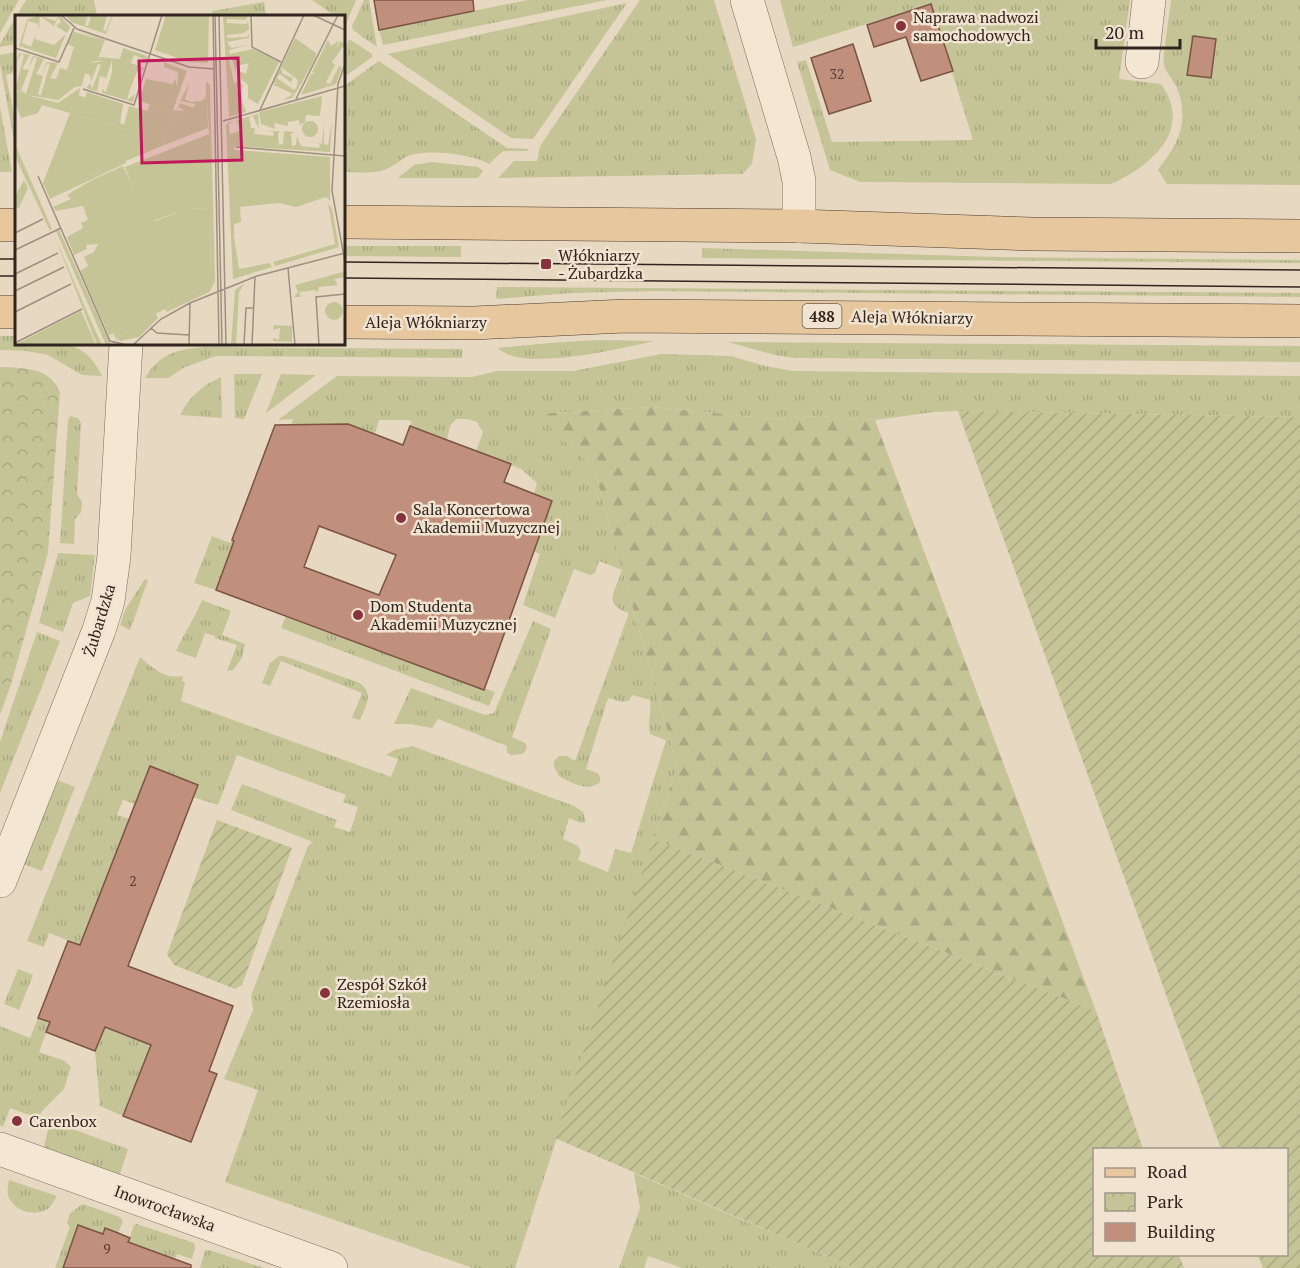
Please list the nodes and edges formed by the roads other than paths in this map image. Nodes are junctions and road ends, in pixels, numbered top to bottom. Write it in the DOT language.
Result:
graph roads {
  1 [pos="747,0"];
  2 [pos="1149,0"];
  3 [pos="1142,62"];
  4 [pos="345,222"];
  5 [pos="799,226"];
  6 [pos="1300,236"];
  7 [pos="1300,321"];
  8 [pos="345,322"];
  9 [pos="126,345"];
  10 [pos="0,881"];
  11 [pos="0,1149"];
  12 [pos="331,1268"];
  1 -- 5 [label="street"];
  2 -- 3 [label="street"];
  4 -- 5 [label="main road"];
  5 -- 6 [label="main road"];
  7 -- 8 [label="main road, Aleja Włókniarzy / 488"];
  9 -- 10 [label="street, Żubardzka"];
  11 -- 12 [label="street, Inowrocławska"];
}
